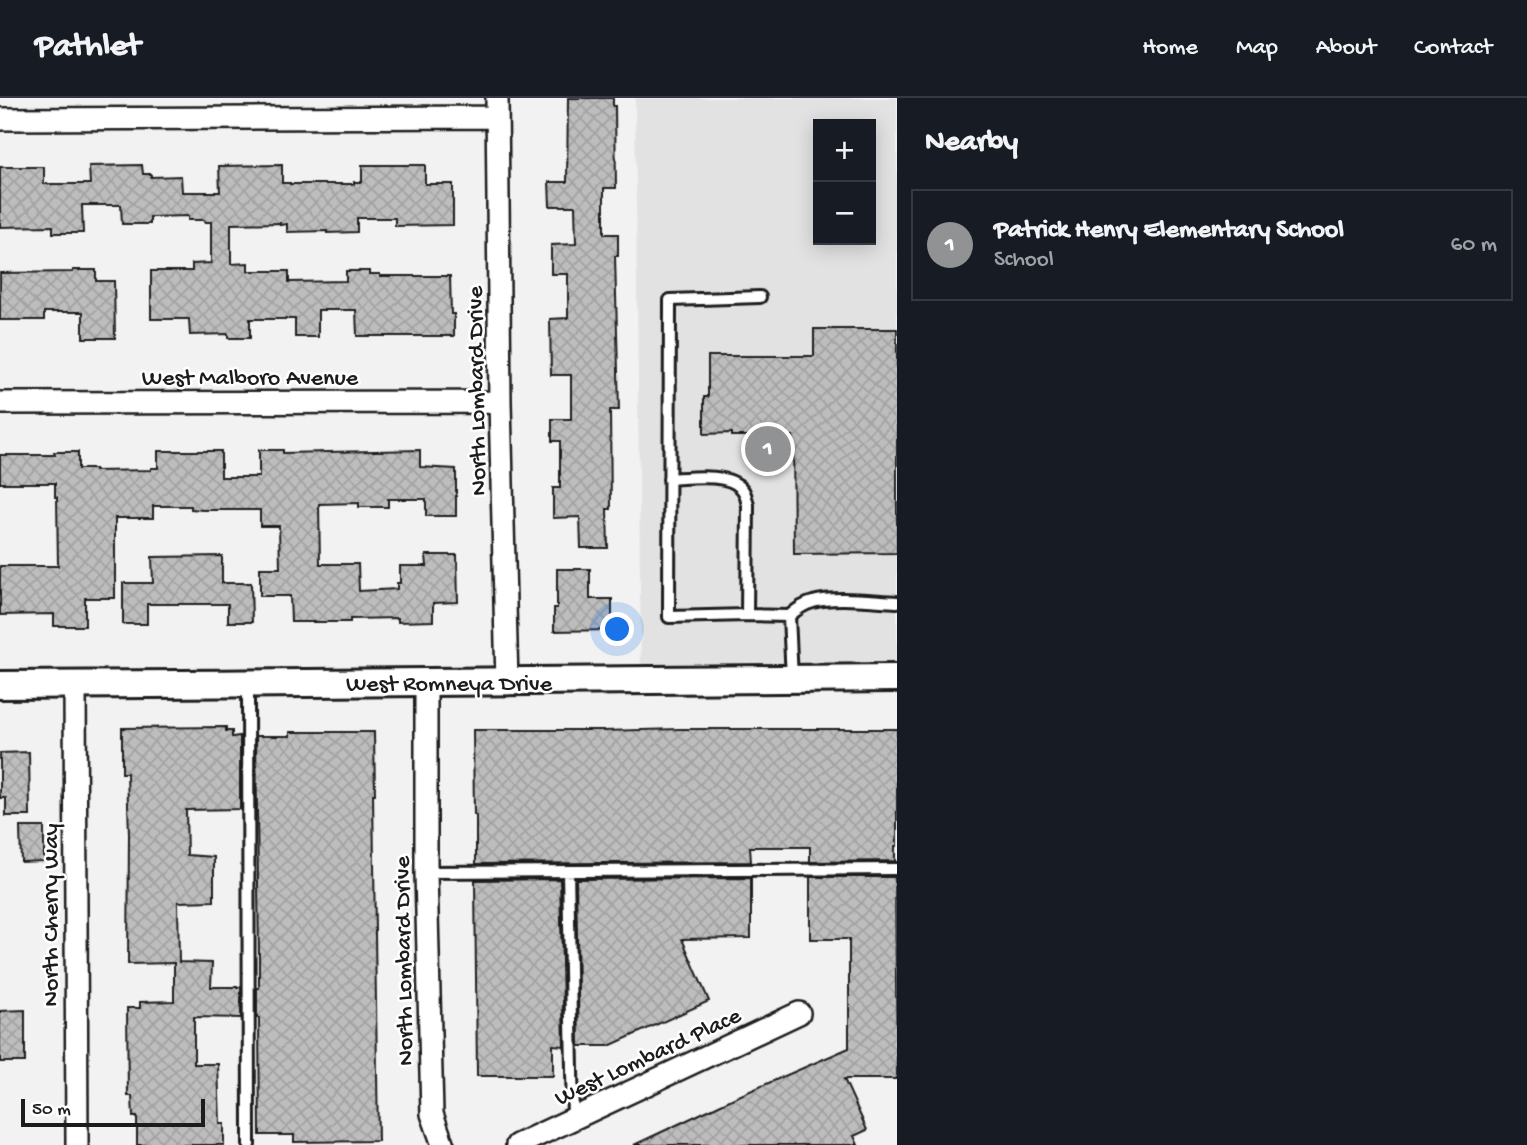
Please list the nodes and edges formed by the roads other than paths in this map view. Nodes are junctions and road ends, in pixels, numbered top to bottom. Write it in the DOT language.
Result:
graph roads {
  1 [pos="497,108"];
  2 [pos="0,119"];
  3 [pos="760,297"];
  4 [pos="500,401"];
  5 [pos="0,403"];
  6 [pos="669,479"];
  7 [pos="897,602"];
  8 [pos="747,615"];
  9 [pos="789,616"];
  10 [pos="897,678"];
  11 [pos="792,679"];
  12 [pos="426,681"];
  13 [pos="247,683"];
  14 [pos="507,683"];
  15 [pos="75,684"];
  16 [pos="0,685"];
  17 [pos="897,869"];
  18 [pos="568,871"];
  19 [pos="426,872"];
  20 [pos="799,1013"];
  21 [pos="573,1119"];
  22 [pos="77,1145"];
  23 [pos="249,1145"];
  24 [pos="443,1145"];
  25 [pos="517,1145"];
  1 -- 2 [label="street"];
  1 -- 4 [label="street, North Lombard Drive"];
  3 -- 6 [label="lane"];
  4 -- 5 [label="street, West Malboro Avenue"];
  4 -- 14 [label="street, North Lombard Drive"];
  6 -- 8 [label="lane"];
  6 -- 8 [label="lane"];
  7 -- 9 [label="lane"];
  8 -- 9 [label="lane"];
  9 -- 11 [label="lane"];
  10 -- 11 [label="street, West Romneya Drive"];
  11 -- 14 [label="street, West Romneya Drive"];
  12 -- 13 [label="street, West Romneya Drive"];
  12 -- 14 [label="street, West Romneya Drive"];
  12 -- 19 [label="street, North Lombard Drive"];
  13 -- 15 [label="street, West Romneya Drive"];
  13 -- 23 [label="lane"];
  15 -- 16 [label="street, West Romneya Drive"];
  15 -- 22 [label="street, North Cherry Way"];
  17 -- 18 [label="lane"];
  18 -- 19 [label="lane"];
  18 -- 21 [label="lane"];
  19 -- 24 [label="street, North Lombard Drive"];
  20 -- 21 [label="street, West Lombard Place"];
  21 -- 25 [label="street, West Lombard Place"];
}
